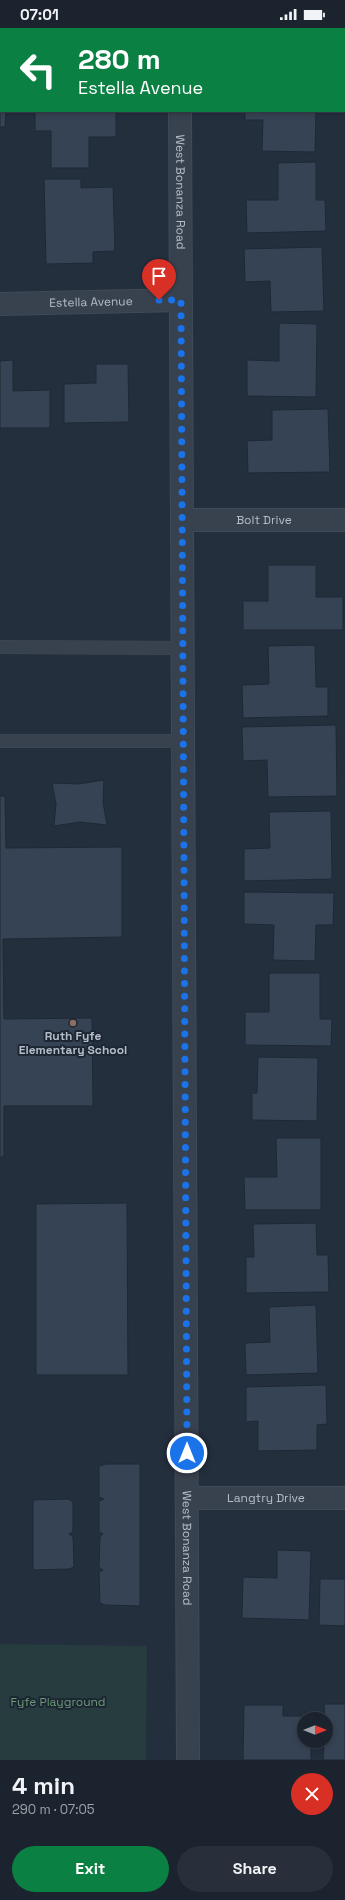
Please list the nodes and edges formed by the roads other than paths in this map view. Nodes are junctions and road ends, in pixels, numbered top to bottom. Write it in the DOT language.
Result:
graph roads {
  1 [pos="180,112"];
  2 [pos="181,300"];
  3 [pos="0,304"];
  4 [pos="182,520"];
  5 [pos="345,520"];
  6 [pos="0,648"];
  7 [pos="183,648"];
  8 [pos="0,741"];
  9 [pos="183,741"];
  10 [pos="187,1498"];
  11 [pos="345,1498"];
  12 [pos="188,1760"];
  1 -- 2 [label="street, West Bonanza Road"];
  2 -- 3 [label="street, Estella Avenue"];
  2 -- 4 [label="street, West Bonanza Road"];
  4 -- 5 [label="street, Bolt Drive"];
  4 -- 7 [label="street, West Bonanza Road"];
  6 -- 7 [label="lane"];
  7 -- 9 [label="street, West Bonanza Road"];
  8 -- 9 [label="lane"];
  9 -- 10 [label="street, West Bonanza Road"];
  10 -- 11 [label="street, Langtry Drive"];
  10 -- 12 [label="street, West Bonanza Road"];
}
